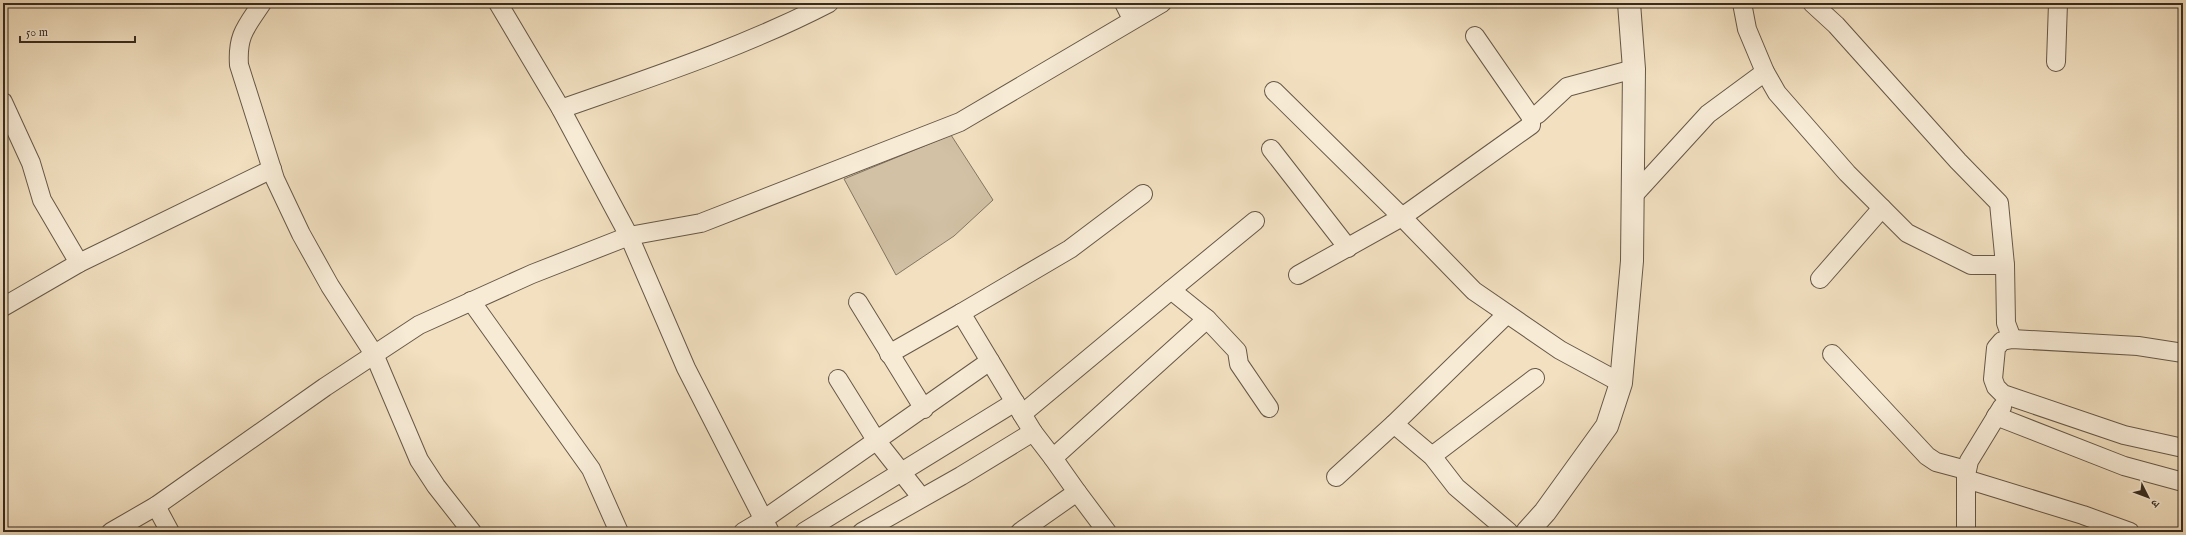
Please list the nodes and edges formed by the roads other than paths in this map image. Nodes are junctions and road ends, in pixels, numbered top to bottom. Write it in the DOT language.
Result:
graph roads {
  1 [pos="262,3"];
  2 [pos="498,3"];
  3 [pos="829,3"];
  4 [pos="1124,3"];
  5 [pos="1162,3"];
  6 [pos="1628,3"];
  7 [pos="1742,3"];
  8 [pos="1812,3"];
  9 [pos="2058,3"];
  10 [pos="1132,19"];
  11 [pos="1475,36"];
  12 [pos="2056,62"];
  13 [pos="1634,69"];
  14 [pos="1765,72"];
  15 [pos="1274,91"];
  16 [pos="3,102"];
  17 [pos="561,109"];
  18 [pos="1531,117"];
  19 [pos="1271,149"];
  20 [pos="272,169"];
  21 [pos="1143,194"];
  22 [pos="1633,196"];
  23 [pos="1882,208"];
  24 [pos="1402,217"];
  25 [pos="1255,221"];
  26 [pos="630,236"];
  27 [pos="1348,248"];
  28 [pos="79,263"];
  29 [pos="2004,265"];
  30 [pos="1298,275"];
  31 [pos="1820,279"];
  32 [pos="1170,290"];
  33 [pos="471,301"];
  34 [pos="858,302"];
  35 [pos="3,307"];
  36 [pos="961,314"];
  37 [pos="1507,314"];
  38 [pos="1207,319"];
  39 [pos="2012,339"];
  40 [pos="2183,353"];
  41 [pos="374,354"];
  42 [pos="889,354"];
  43 [pos="1832,354"];
  44 [pos="990,361"];
  45 [pos="1535,378"];
  46 [pos="838,379"];
  47 [pos="1621,383"];
  48 [pos="2009,396"];
  49 [pos="1018,408"];
  50 [pos="1269,408"];
  51 [pos="924,409"];
  52 [pos="1996,416"];
  53 [pos="1394,424"];
  54 [pos="1032,432"];
  55 [pos="876,440"];
  56 [pos="2183,448"];
  57 [pos="1432,456"];
  58 [pos="1053,458"];
  59 [pos="903,472"];
  60 [pos="1966,475"];
  61 [pos="1336,477"];
  62 [pos="2183,482"];
  63 [pos="1076,492"];
  64 [pos="921,497"];
  65 [pos="156,506"];
  66 [pos="766,526"];
  67 [pos="115,531"];
  68 [pos="170,532"];
  69 [pos="472,532"];
  70 [pos="619,532"];
  71 [pos="742,532"];
  72 [pos="804,532"];
  73 [pos="862,532"];
  74 [pos="1020,532"];
  75 [pos="1107,532"];
  76 [pos="1509,532"];
  77 [pos="1527,532"];
  78 [pos="1966,532"];
  79 [pos="2130,532"];
  1 -- 20 [label="street"];
  2 -- 17 [label="street"];
  3 -- 17 [label="street"];
  4 -- 10 [label="street"];
  5 -- 10 [label="street"];
  6 -- 13 [label="street"];
  7 -- 14 [label="street"];
  8 -- 29 [label="street"];
  9 -- 12 [label="street"];
  10 -- 26 [label="street"];
  11 -- 18 [label="street"];
  13 -- 18 [label="street"];
  13 -- 22 [label="street"];
  14 -- 22 [label="street"];
  14 -- 23 [label="street"];
  15 -- 24 [label="street"];
  16 -- 28 [label="street"];
  17 -- 26 [label="street"];
  18 -- 24 [label="street"];
  19 -- 27 [label="street"];
  20 -- 28 [label="street"];
  20 -- 41 [label="street"];
  21 -- 36 [label="street"];
  22 -- 47 [label="street"];
  23 -- 29 [label="street"];
  23 -- 31 [label="street"];
  24 -- 27 [label="street"];
  24 -- 37 [label="street"];
  25 -- 32 [label="street"];
  26 -- 33 [label="street"];
  26 -- 66 [label="street"];
  27 -- 30 [label="street"];
  28 -- 35 [label="street"];
  29 -- 39 [label="street"];
  32 -- 38 [label="street"];
  32 -- 49 [label="street"];
  33 -- 41 [label="street"];
  33 -- 70 [label="street"];
  34 -- 42 [label="street"];
  36 -- 42 [label="street"];
  36 -- 44 [label="street"];
  37 -- 47 [label="street"];
  37 -- 53 [label="street"];
  38 -- 50 [label="street"];
  38 -- 58 [label="street"];
  39 -- 40 [label="street"];
  39 -- 48 [label="street"];
  41 -- 65 [label="street"];
  41 -- 69 [label="street"];
  42 -- 51 [label="street"];
  43 -- 60 [label="street"];
  44 -- 49 [label="street"];
  44 -- 51 [label="street"];
  45 -- 57 [label="street"];
  46 -- 55 [label="street"];
  47 -- 77 [label="street"];
  48 -- 52 [label="street"];
  48 -- 56 [label="street"];
  49 -- 54 [label="street"];
  49 -- 59 [label="street"];
  51 -- 55 [label="street"];
  52 -- 60 [label="street"];
  52 -- 62 [label="street"];
  53 -- 57 [label="street"];
  53 -- 61 [label="street"];
  54 -- 58 [label="street"];
  54 -- 64 [label="street"];
  55 -- 59 [label="street"];
  55 -- 66 [label="street"];
  57 -- 76 [label="street"];
  58 -- 63 [label="street"];
  59 -- 64 [label="street"];
  59 -- 72 [label="street"];
  60 -- 78 [label="street"];
  60 -- 79 [label="street"];
  63 -- 74 [label="street"];
  63 -- 75 [label="street"];
  64 -- 73 [label="street"];
  65 -- 67 [label="street"];
  65 -- 68 [label="street"];
  66 -- 71 [label="street"];
}
